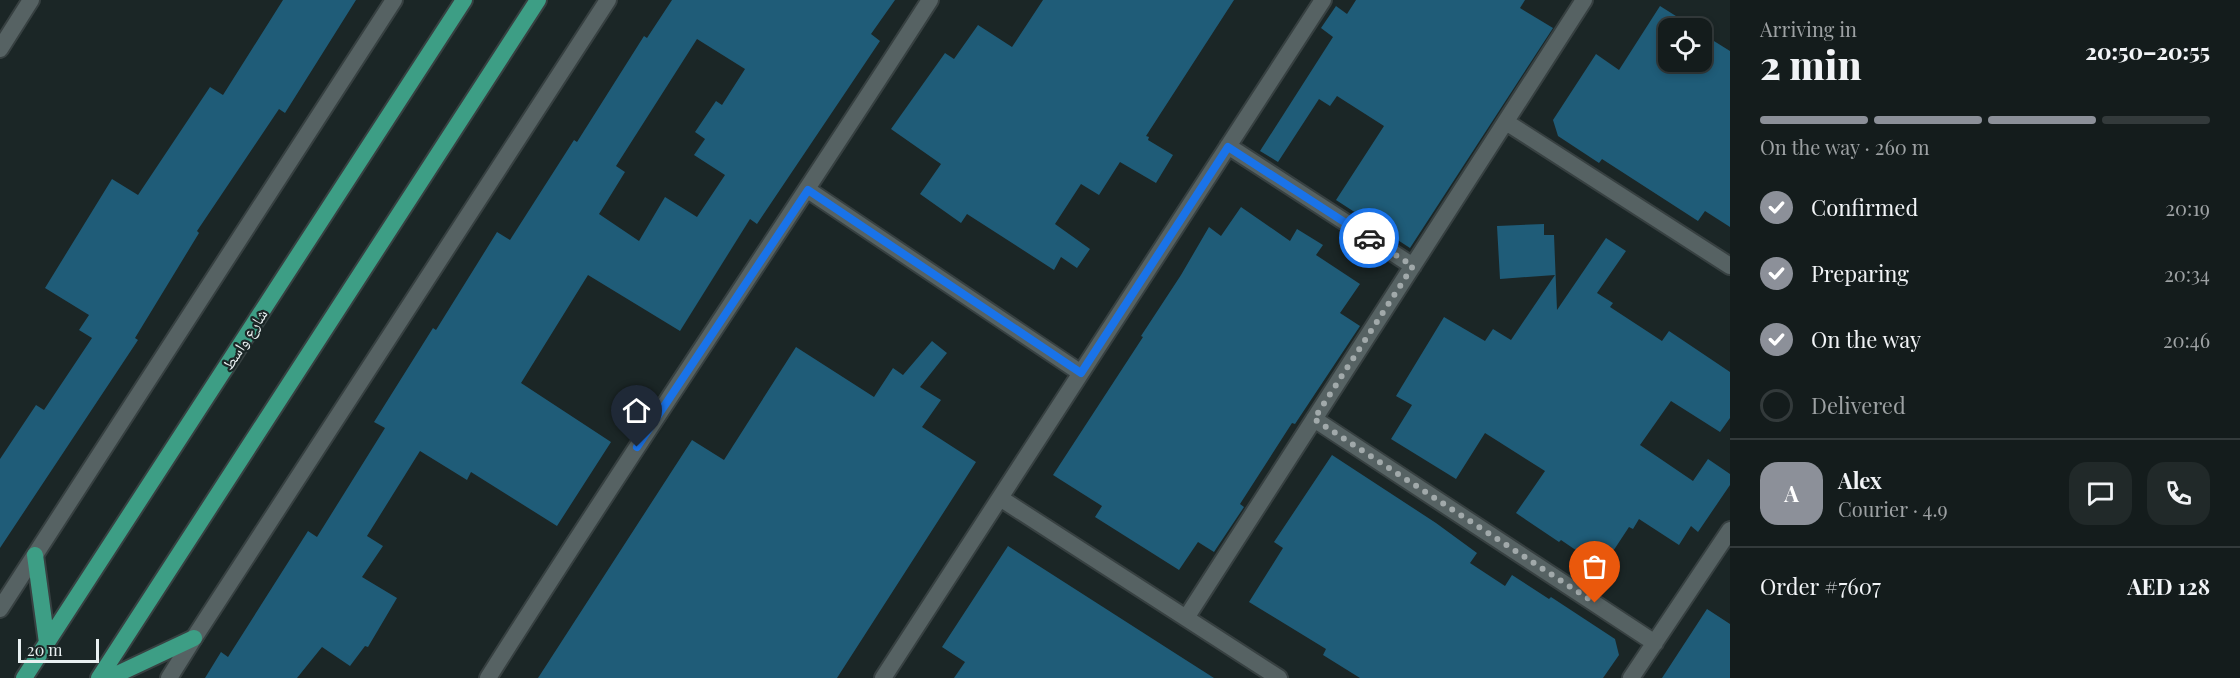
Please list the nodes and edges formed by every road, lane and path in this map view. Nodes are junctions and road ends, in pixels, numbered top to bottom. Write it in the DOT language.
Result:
graph roads {
  1 [pos="31,0"];
  2 [pos="394,0"];
  3 [pos="464,0"];
  4 [pos="538,0"];
  5 [pos="608,0"];
  6 [pos="930,0"];
  7 [pos="1323,0"];
  8 [pos="1584,0"];
  9 [pos="0,49"];
  10 [pos="1506,122"];
  11 [pos="1228,147"];
  12 [pos="808,190"];
  13 [pos="1413,266"];
  14 [pos="1730,266"];
  15 [pos="1081,373"];
  16 [pos="1314,419"];
  17 [pos="1000,498"];
  18 [pos="1730,530"];
  19 [pos="35,555"];
  20 [pos="0,609"];
  21 [pos="1186,618"];
  22 [pos="194,638"];
  23 [pos="47,643"];
  24 [pos="1655,643"];
  25 [pos="24,678"];
  26 [pos="99,678"];
  27 [pos="109,678"];
  28 [pos="170,678"];
  29 [pos="488,678"];
  30 [pos="884,678"];
  31 [pos="1279,678"];
  32 [pos="1631,678"];
  1 -- 9 [label="street"];
  2 -- 19 [label="street"];
  3 -- 23 [label="main road, شارع واسط"];
  4 -- 26 [label="main road"];
  5 -- 22 [label="street"];
  6 -- 12 [label="street"];
  7 -- 11 [label="street"];
  8 -- 10 [label="street"];
  10 -- 13 [label="street"];
  10 -- 14 [label="street"];
  11 -- 13 [label="street"];
  11 -- 15 [label="street"];
  12 -- 15 [label="street"];
  12 -- 29 [label="street"];
  13 -- 16 [label="street"];
  15 -- 17 [label="street"];
  16 -- 21 [label="street"];
  16 -- 24 [label="street"];
  17 -- 21 [label="street"];
  17 -- 30 [label="street"];
  18 -- 24 [label="street"];
  19 -- 20 [label="street"];
  19 -- 23 [label="main road"];
  21 -- 31 [label="street"];
  22 -- 27 [label="main road"];
  22 -- 28 [label="street"];
  23 -- 25 [label="main road, شارع واسط"];
  24 -- 32 [label="street"];
}
